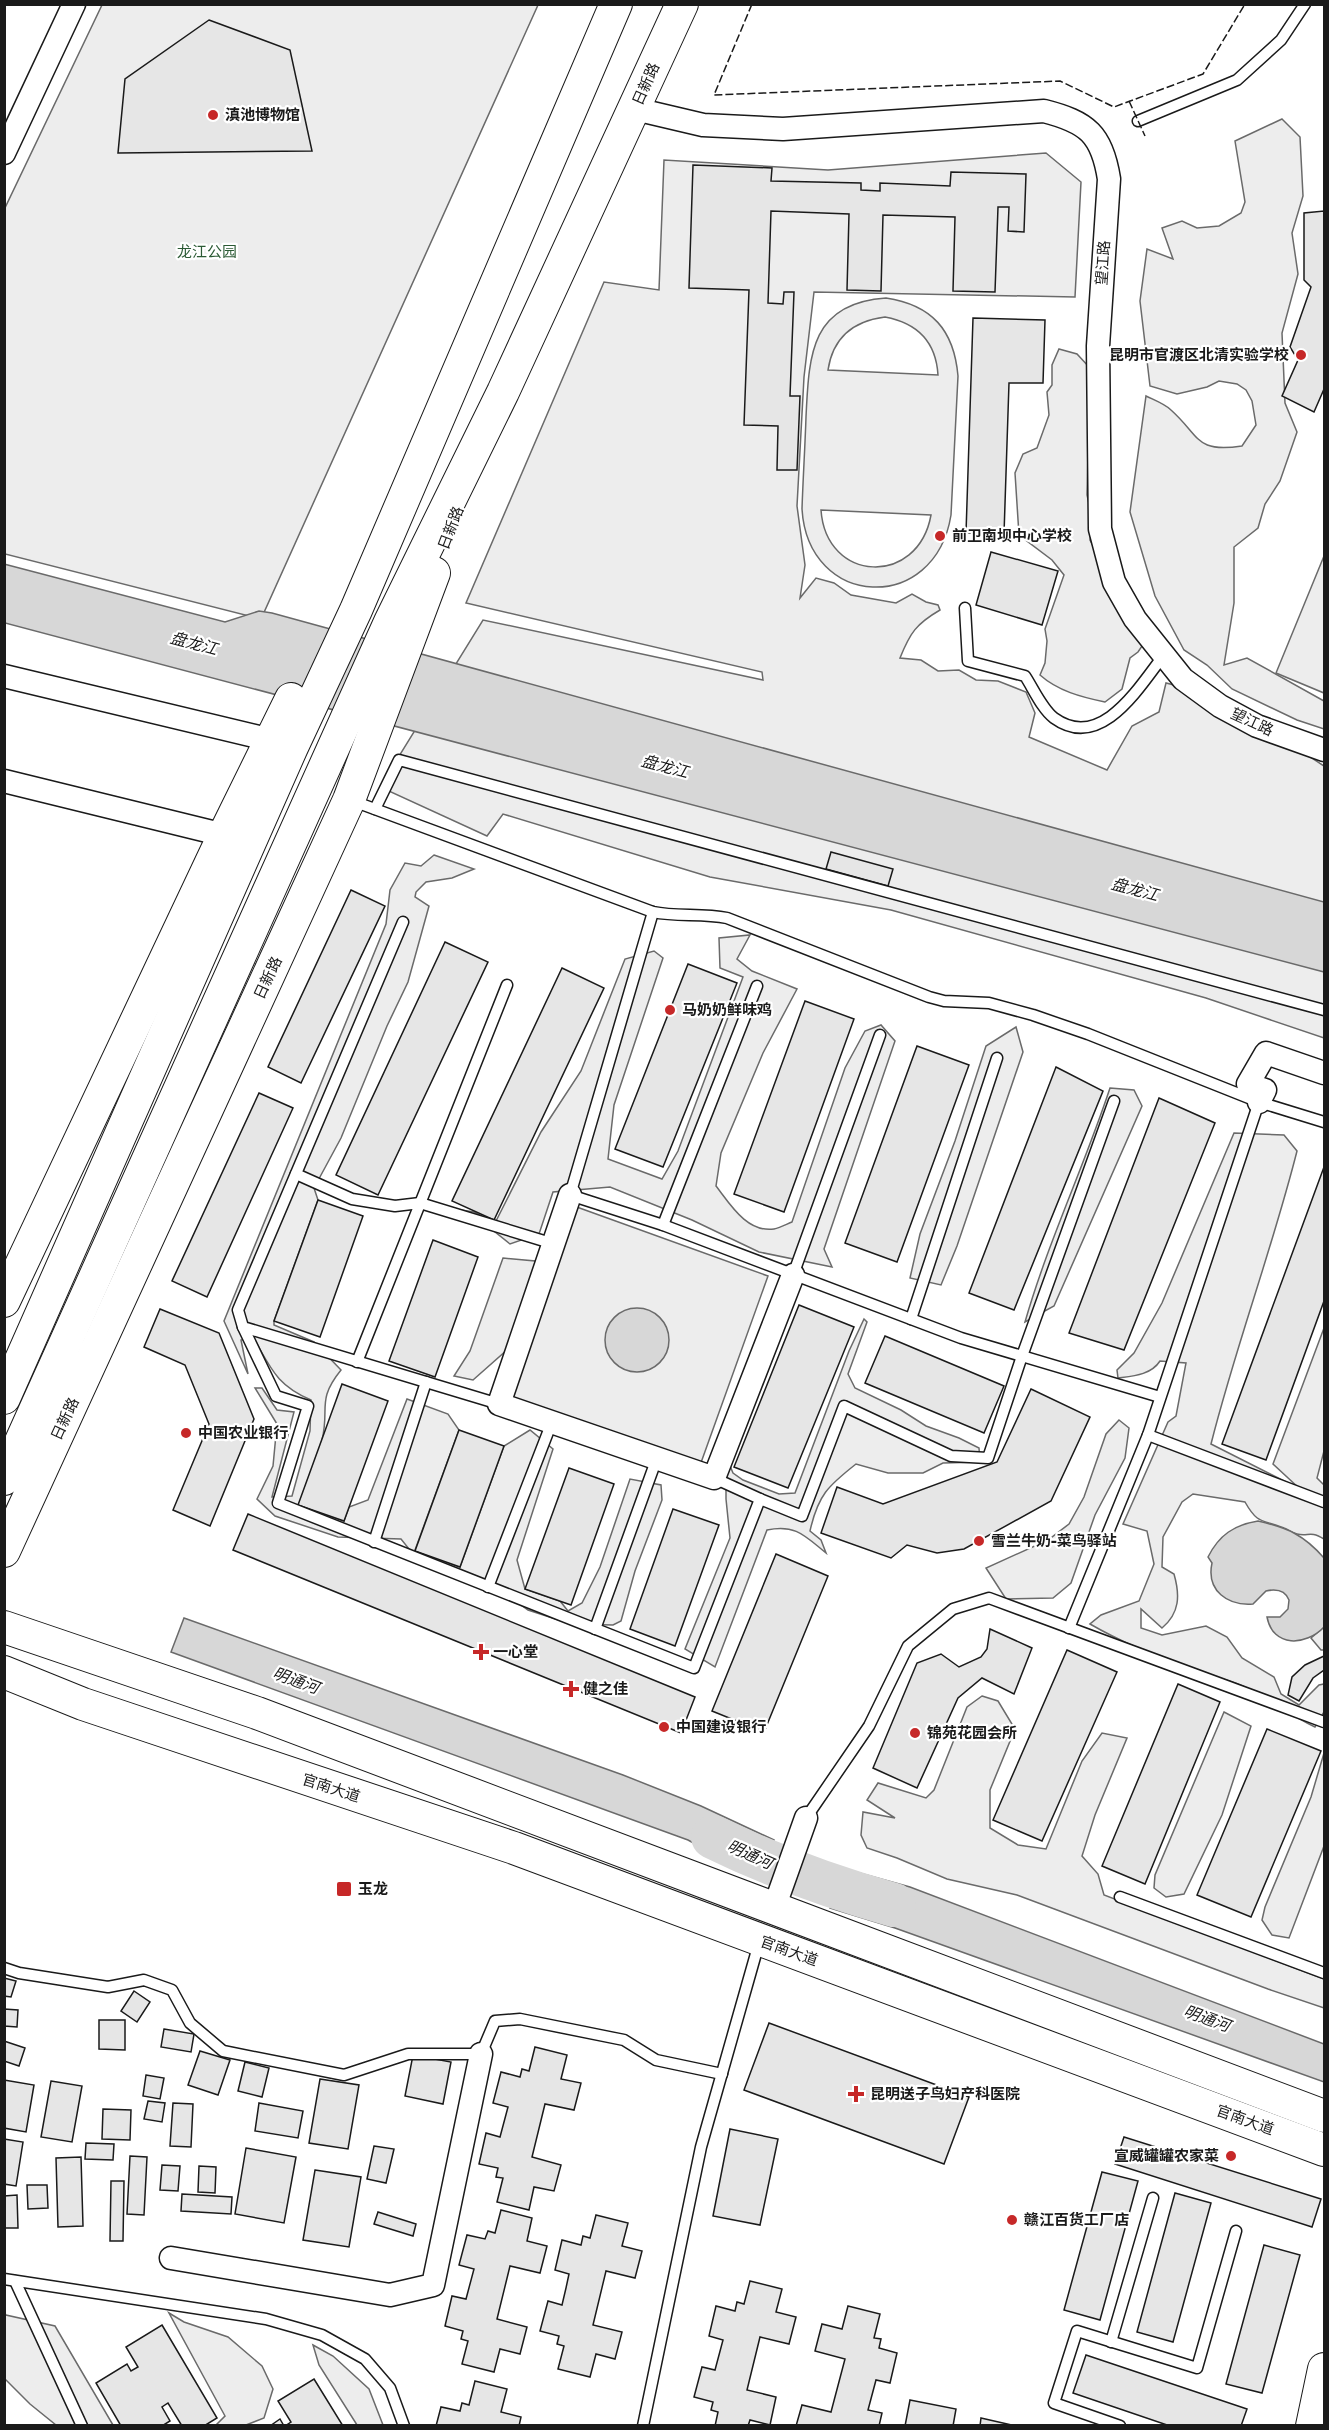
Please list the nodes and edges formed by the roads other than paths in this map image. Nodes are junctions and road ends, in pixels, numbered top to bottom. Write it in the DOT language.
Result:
graph roads {
  1 [pos="74,4"];
  2 [pos="616,4"];
  3 [pos="682,4"];
  4 [pos="1305,4"];
  5 [pos="635,109"];
  6 [pos="1138,121"];
  7 [pos="4,153"];
  8 [pos="965,608"];
  9 [pos="400,628"];
  10 [pos="1164,655"];
  11 [pos="4,676"];
  12 [pos="282,743"];
  13 [pos="1324,750"];
  14 [pos="4,781"];
  15 [pos="362,805"];
  16 [pos="224,835"];
  17 [pos="653,912"];
  18 [pos="403,922"];
  19 [pos="507,985"];
  20 [pos="757,986"];
  21 [pos="1324,1010"];
  22 [pos="879,1035"];
  23 [pos="997,1058"];
  24 [pos="1324,1074"];
  25 [pos="1114,1101"];
  26 [pos="1258,1102"];
  27 [pos="1324,1122"];
  28 [pos="296,1174"];
  29 [pos="570,1195"];
  30 [pos="420,1203"];
  31 [pos="663,1225"];
  32 [pos="554,1244"];
  33 [pos="793,1275"];
  34 [pos="4,1302"];
  35 [pos="911,1319"];
  36 [pos="243,1327"];
  37 [pos="1022,1356"];
  38 [pos="357,1362"];
  39 [pos="426,1382"];
  40 [pos="1160,1397"];
  41 [pos="4,1398"];
  42 [pos="499,1404"];
  43 [pos="552,1422"];
  44 [pos="1148,1435"];
  45 [pos="657,1458"];
  46 [pos="714,1478"];
  47 [pos="4,1479"];
  48 [pos="760,1499"];
  49 [pos="1324,1502"];
  50 [pos="374,1542"];
  51 [pos="4,1551"];
  52 [pos="488,1587"];
  53 [pos="4,1627"];
  54 [pos="1069,1628"];
  55 [pos="595,1629"];
  56 [pos="4,1672"];
  57 [pos="1324,1722"];
  58 [pos="806,1818"];
  59 [pos="1120,1897"];
  60 [pos="774,1908"];
  61 [pos="760,1940"];
  62 [pos="4,1968"];
  63 [pos="1324,1973"];
  64 [pos="481,2054"];
  65 [pos="722,2074"];
  66 [pos="1324,2116"];
  67 [pos="1324,2150"];
  68 [pos="1153,2198"];
  69 [pos="1236,2231"];
  70 [pos="171,2258"];
  71 [pos="10,2280"];
  72 [pos="1111,2342"];
  73 [pos="1324,2369"];
  74 [pos="82,2426"];
  75 [pos="404,2426"];
  76 [pos="643,2426"];
  77 [pos="1120,2426"];
  78 [pos="1312,2426"];
  1 -- 7 [label="street"];
  2 -- 12 [label="main road"];
  3 -- 5 [label="main road, 日新路"];
  4 -- 6 [label="lane"];
  5 -- 9 [label="main road, 日新路"];
  5 -- 10 [label="street, 望江路"];
  8 -- 10 [label="lane"];
  9 -- 15 [label="main road, 日新路"];
  9 -- 47 [label="main road, 日新路"];
  10 -- 13 [label="street, 望江路"];
  11 -- 12 [label="street"];
  12 -- 16 [label="main road"];
  12 -- 41 [label="main road"];
  14 -- 16 [label="street"];
  15 -- 17 [label="lane"];
  15 -- 21 [label="lane"];
  15 -- 51 [label="main road, 日新路"];
  16 -- 34 [label="main road"];
  17 -- 26 [label="lane"];
  17 -- 29 [label="lane"];
  18 -- 28 [label="lane"];
  19 -- 30 [label="lane"];
  20 -- 31 [label="lane"];
  22 -- 33 [label="lane"];
  23 -- 35 [label="lane"];
  24 -- 26 [label="street"];
  25 -- 37 [label="lane"];
  26 -- 27 [label="lane"];
  26 -- 40 [label="lane"];
  28 -- 30 [label="lane"];
  28 -- 36 [label="lane"];
  29 -- 31 [label="lane"];
  29 -- 32 [label="street"];
  30 -- 32 [label="lane"];
  30 -- 38 [label="lane"];
  31 -- 33 [label="lane"];
  32 -- 42 [label="street"];
  33 -- 35 [label="lane"];
  33 -- 46 [label="street"];
  35 -- 37 [label="lane"];
  36 -- 38 [label="lane"];
  36 -- 50 [label="lane"];
  37 -- 40 [label="lane"];
  37 -- 48 [label="lane"];
  38 -- 39 [label="lane"];
  39 -- 42 [label="lane"];
  39 -- 50 [label="lane"];
  40 -- 44 [label="lane"];
  42 -- 43 [label="street"];
  43 -- 45 [label="street"];
  43 -- 52 [label="lane"];
  44 -- 49 [label="lane"];
  44 -- 54 [label="lane"];
  45 -- 46 [label="street"];
  45 -- 55 [label="lane"];
  46 -- 48 [label="lane"];
  48 -- 55 [label="lane"];
  50 -- 52 [label="lane"];
  52 -- 55 [label="lane"];
  53 -- 60 [label="main road"];
  54 -- 57 [label="lane"];
  54 -- 58 [label="lane"];
  56 -- 61 [label="main road, 官南大道"];
  58 -- 60 [label="street"];
  59 -- 63 [label="lane"];
  60 -- 66 [label="main road"];
  61 -- 65 [label="lane"];
  61 -- 67 [label="main road, 官南大道"];
  62 -- 64 [label="lane"];
  64 -- 65 [label="lane"];
  64 -- 70 [label="street"];
  65 -- 76 [label="lane"];
  68 -- 72 [label="lane"];
  69 -- 72 [label="lane"];
  71 -- 74 [label="lane"];
  71 -- 75 [label="lane"];
  72 -- 77 [label="lane"];
  73 -- 78 [label="main road"];
}
